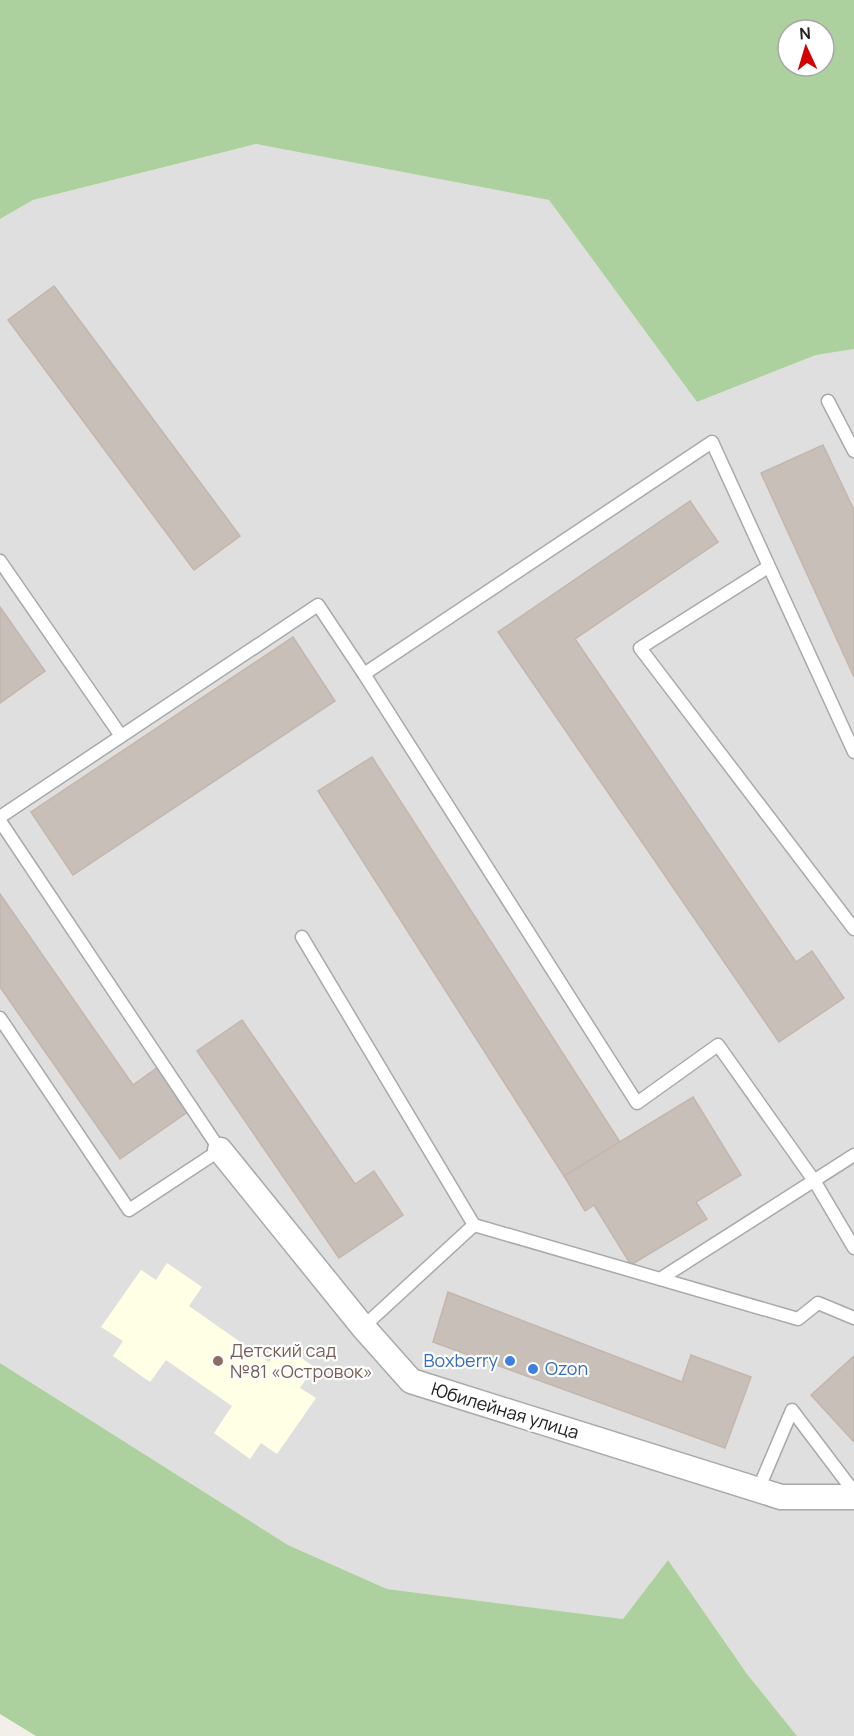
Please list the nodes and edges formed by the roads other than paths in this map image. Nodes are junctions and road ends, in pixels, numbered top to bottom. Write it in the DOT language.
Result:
graph roads {
  1 [pos="828,401"];
  2 [pos="854,451"];
  3 [pos="0,561"];
  4 [pos="768,567"];
  5 [pos="364,674"];
  6 [pos="121,736"];
  7 [pos="854,753"];
  8 [pos="0,819"];
  9 [pos="854,929"];
  10 [pos="302,937"];
  11 [pos="0,1018"];
  12 [pos="220,1150"];
  13 [pos="854,1155"];
  14 [pos="815,1182"];
  15 [pos="474,1225"];
  16 [pos="854,1248"];
  17 [pos="660,1279"];
  18 [pos="854,1318"];
  19 [pos="363,1327"];
  20 [pos="758,1490"];
  21 [pos="854,1492"];
  22 [pos="854,1497"];
  1 -- 2 [label="lane"];
  3 -- 6 [label="lane"];
  4 -- 5 [label="lane"];
  4 -- 7 [label="lane"];
  4 -- 9 [label="lane"];
  5 -- 6 [label="lane"];
  5 -- 14 [label="lane"];
  6 -- 8 [label="lane"];
  8 -- 12 [label="lane"];
  10 -- 15 [label="lane"];
  11 -- 12 [label="lane"];
  12 -- 19 [label="street, Юбилейная улица"];
  13 -- 14 [label="lane"];
  14 -- 16 [label="lane"];
  14 -- 17 [label="lane"];
  15 -- 17 [label="lane"];
  15 -- 19 [label="lane"];
  17 -- 18 [label="lane"];
  19 -- 20 [label="street, Юбилейная улица"];
  20 -- 21 [label="lane"];
  20 -- 22 [label="street, Юбилейная улица"];
}
